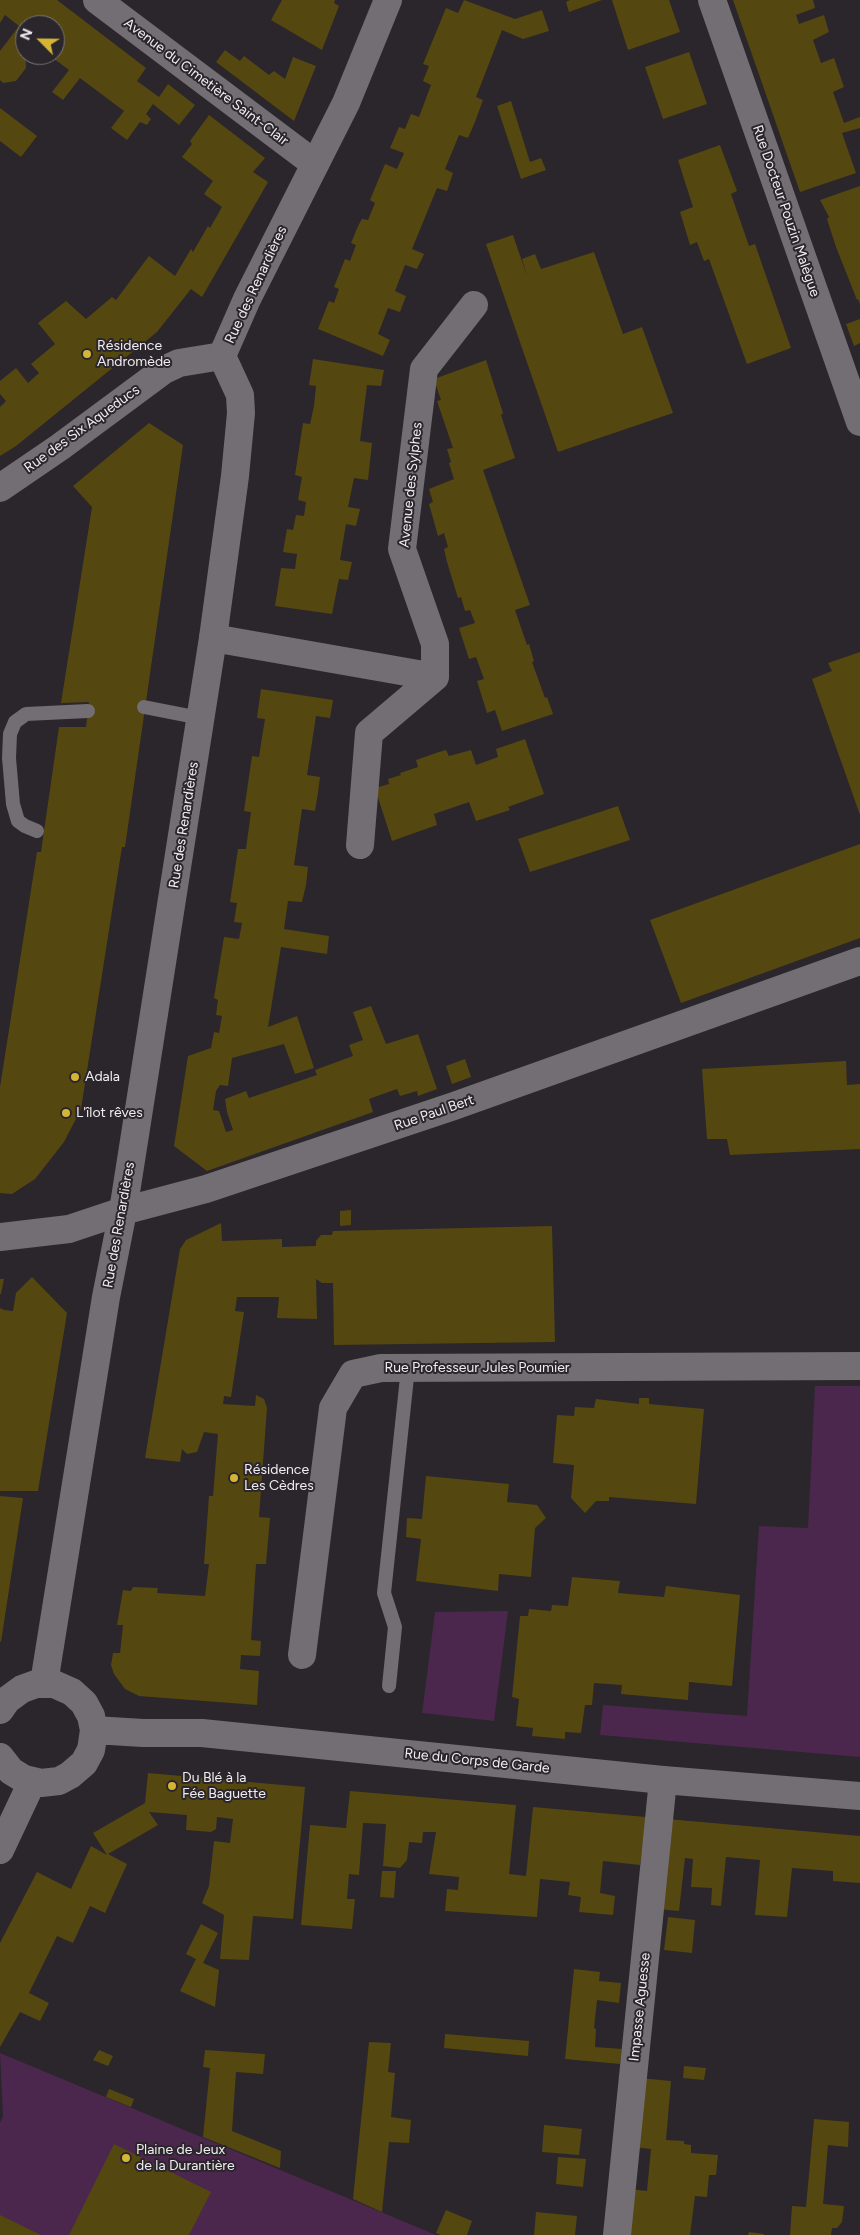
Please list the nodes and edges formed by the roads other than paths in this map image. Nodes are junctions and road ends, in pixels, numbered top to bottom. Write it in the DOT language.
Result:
graph roads {
  1 [pos="97,0"];
  2 [pos="388,0"];
  3 [pos="712,0"];
  4 [pos="315,164"];
  5 [pos="474,305"];
  6 [pos="222,356"];
  7 [pos="860,422"];
  8 [pos="0,488"];
  9 [pos="213,638"];
  10 [pos="435,677"];
  11 [pos="144,707"];
  12 [pos="88,711"];
  13 [pos="200,718"];
  14 [pos="37,831"];
  15 [pos="360,845"];
  16 [pos="860,960"];
  17 [pos="123,1211"];
  18 [pos="0,1237"];
  19 [pos="860,1366"];
  20 [pos="408,1368"];
  21 [pos="302,1655"];
  22 [pos="44,1683"];
  23 [pos="389,1686"];
  24 [pos="0,1710"];
  25 [pos="94,1730"];
  26 [pos="0,1757"];
  27 [pos="663,1780"];
  28 [pos="32,1782"];
  29 [pos="860,1796"];
  30 [pos="0,1850"];
  31 [pos="617,2235"];
  1 -- 4 [label="street, Avenue du Cimetière Saint-Clair"];
  2 -- 4 [label="street, Rue des Renardières"];
  3 -- 7 [label="street, Rue Docteur Pouzin Malègue"];
  4 -- 6 [label="street, Rue des Renardières"];
  5 -- 10 [label="street, Avenue des Sylphes"];
  6 -- 8 [label="street, Rue des Six Aqueducs"];
  6 -- 9 [label="street, Rue des Renardières"];
  9 -- 10 [label="street"];
  9 -- 13 [label="street, Rue des Renardières"];
  10 -- 15 [label="street"];
  11 -- 13 [label="lane"];
  12 -- 14 [label="lane"];
  13 -- 17 [label="street, Rue des Renardières"];
  16 -- 17 [label="street, Rue Paul Bert"];
  17 -- 18 [label="street, Rue Paul Bert"];
  17 -- 22 [label="street, Rue des Renardières"];
  19 -- 20 [label="street, Rue Professeur Jules Poumier"];
  20 -- 21 [label="street, Rue Professeur Jules Poumier"];
  20 -- 23 [label="lane"];
  22 -- 24 [label="street"];
  22 -- 25 [label="street"];
  25 -- 27 [label="street, Rue du Corps de Garde"];
  25 -- 28 [label="street"];
  26 -- 28 [label="street"];
  27 -- 29 [label="street, Rue du Corps de Garde"];
  27 -- 31 [label="street, Impasse Aguesse"];
  28 -- 30 [label="street"];
}
